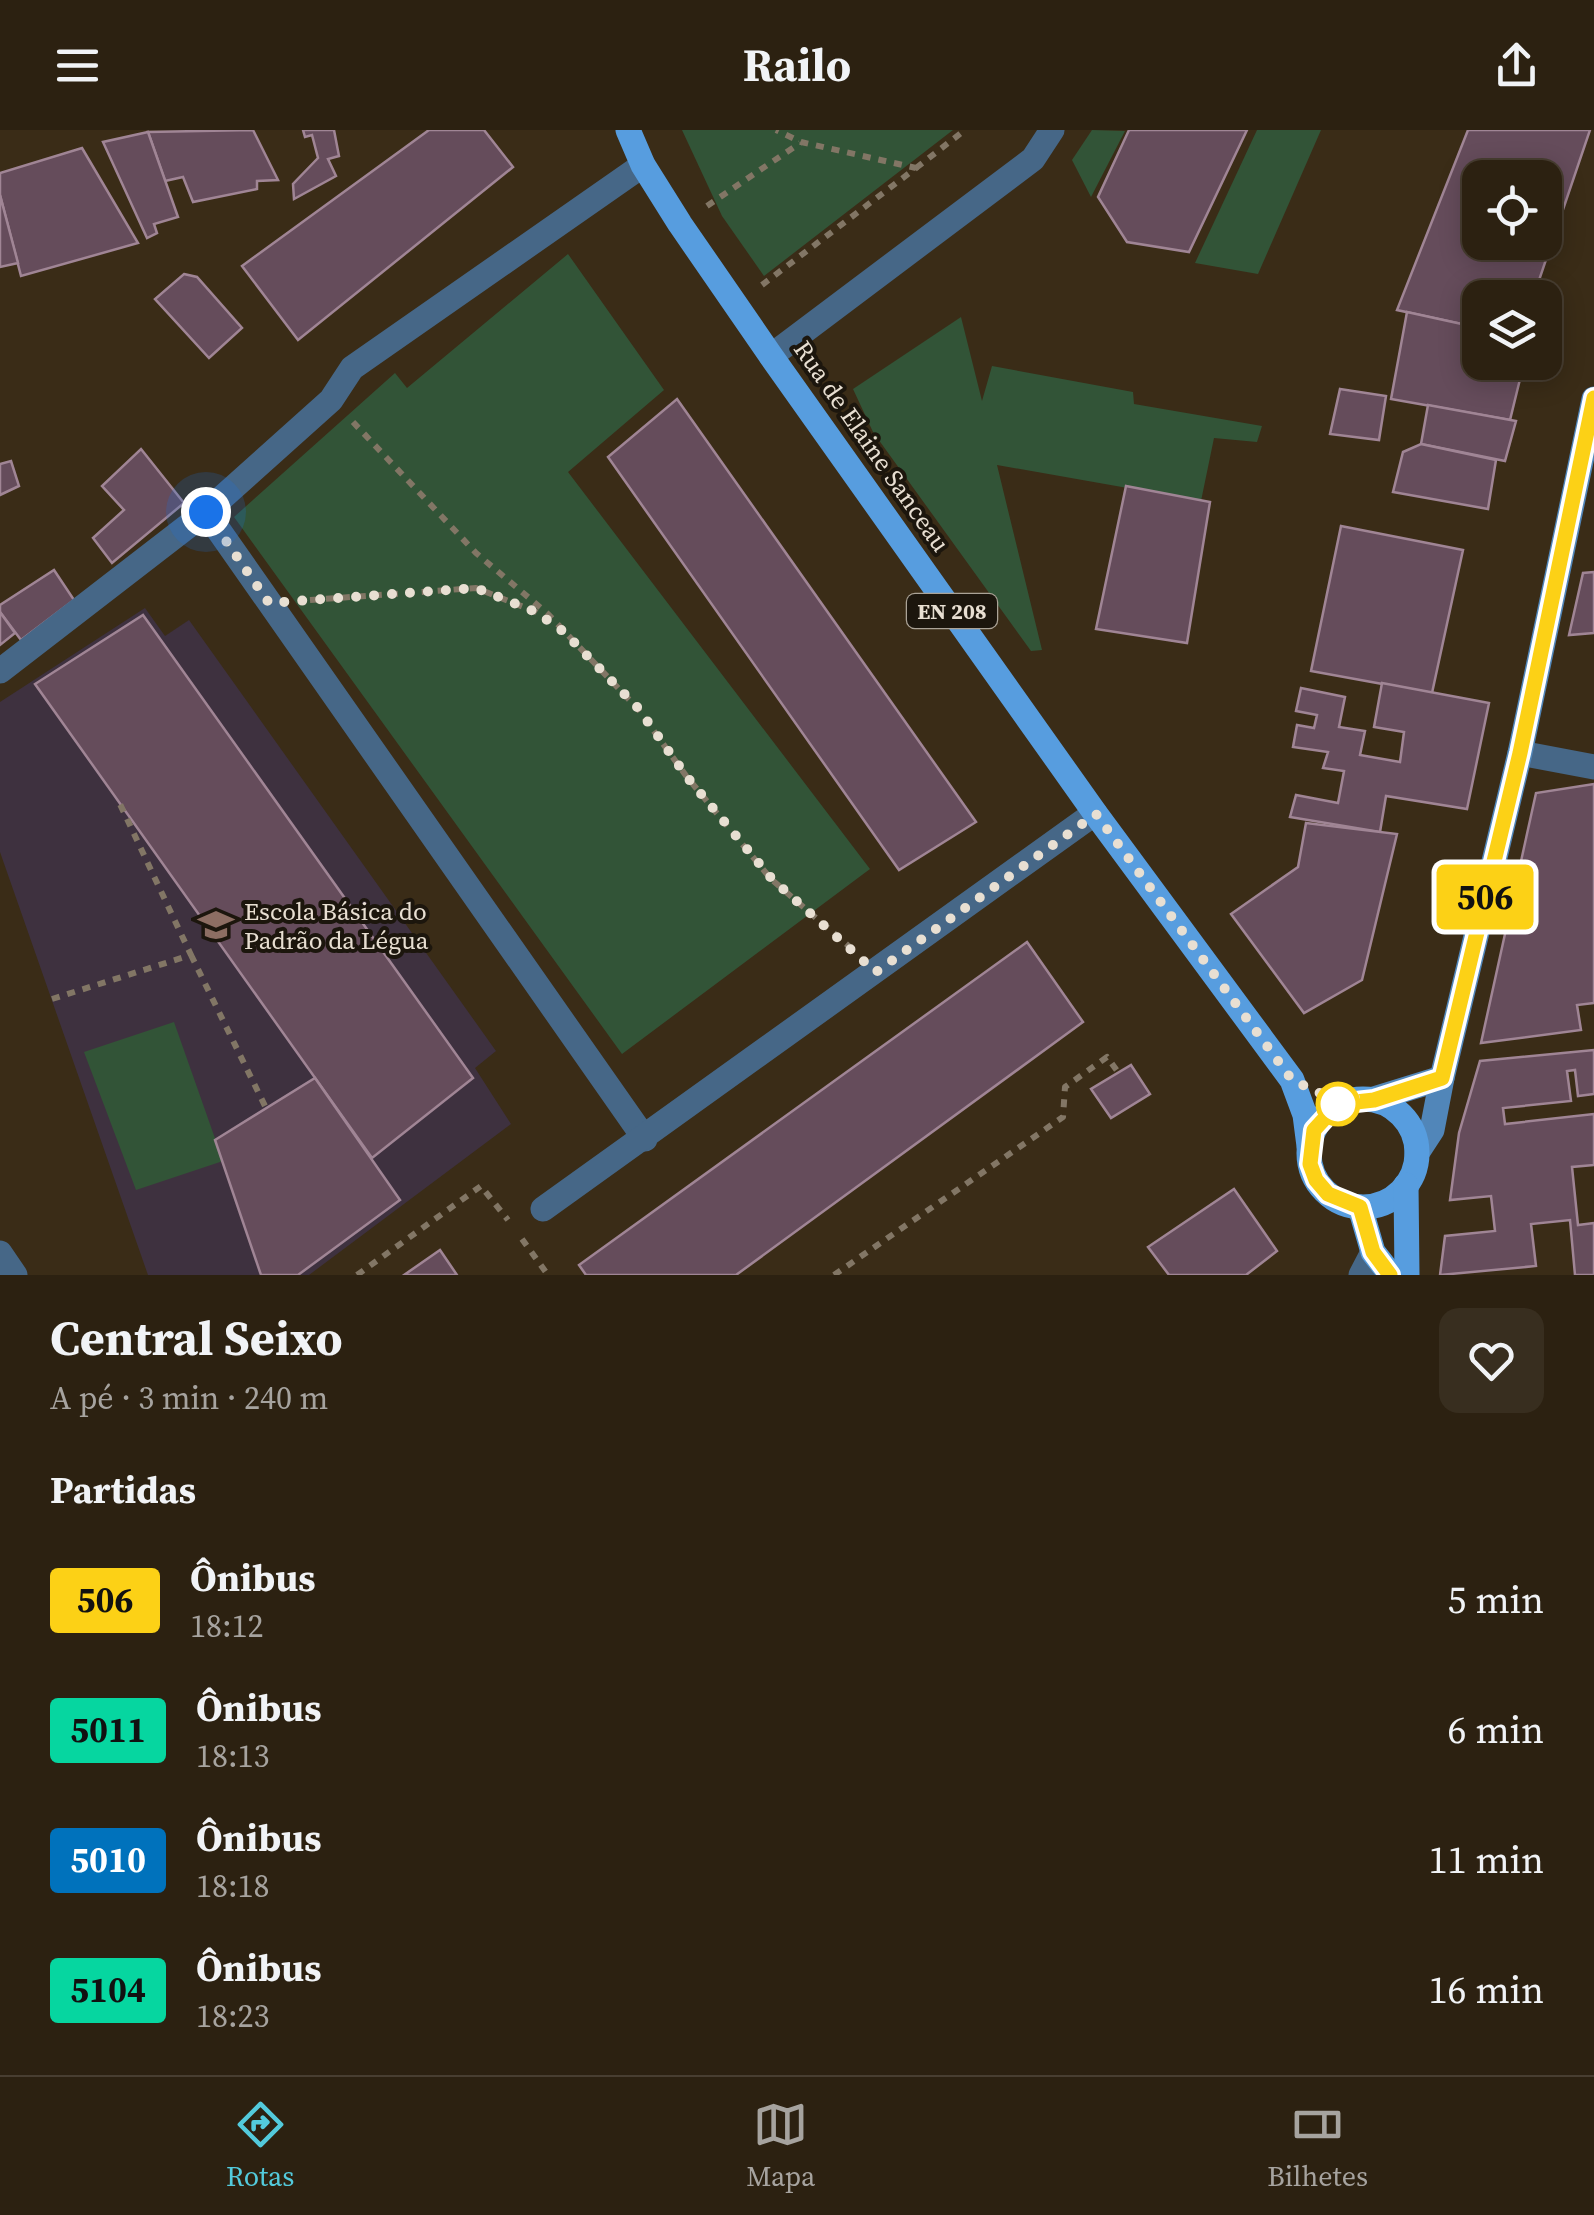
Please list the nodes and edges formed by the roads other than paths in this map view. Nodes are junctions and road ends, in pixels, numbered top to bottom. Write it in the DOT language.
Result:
graph roads {
  1 [pos="628,130"];
  2 [pos="1052,130"];
  3 [pos="644,165"];
  4 [pos="771,356"];
  5 [pos="1594,399"];
  6 [pos="206,512"];
  7 [pos="0,671"];
  8 [pos="1520,753"];
  9 [pos="1594,767"];
  10 [pos="1096,814"];
  11 [pos="1442,1078"];
  12 [pos="1292,1080"];
  13 [pos="1365,1099"];
  14 [pos="645,1139"];
  15 [pos="1309,1146"];
  16 [pos="1417,1153"];
  17 [pos="1406,1186"];
  18 [pos="1360,1207"];
  19 [pos="543,1210"];
  20 [pos="0,1253"];
  21 [pos="1367,1263"];
  22 [pos="15,1275"];
  23 [pos="1390,1275"];
  24 [pos="1407,1275"];
  1 -- 3 [label="main road, Rua de Elaine Sanceau / EN 208"];
  2 -- 4 [label="street"];
  3 -- 4 [label="main road, Rua de Elaine Sanceau / EN 208"];
  3 -- 6 [label="street"];
  4 -- 10 [label="main road, Rua de Elaine Sanceau / EN 208"];
  5 -- 8 [label="main road"];
  6 -- 7 [label="street"];
  6 -- 14 [label="street"];
  8 -- 9 [label="street"];
  8 -- 11 [label="main road"];
  10 -- 12 [label="main road, Rua de Elaine Sanceau / EN 208"];
  10 -- 14 [label="street"];
  11 -- 13 [label="main road"];
  11 -- 16 [label="main road"];
  12 -- 13 [label="main road"];
  12 -- 15 [label="main road, Rua de Elaine Sanceau / EN 208"];
  13 -- 15 [label="main road"];
  13 -- 16 [label="main road"];
  14 -- 19 [label="street"];
  15 -- 18 [label="main road, EN 208"];
  16 -- 17 [label="main road"];
  17 -- 18 [label="main road"];
  17 -- 24 [label="main road"];
  18 -- 21 [label="main road"];
  20 -- 22 [label="street"];
  21 -- 23 [label="main road"];
}
